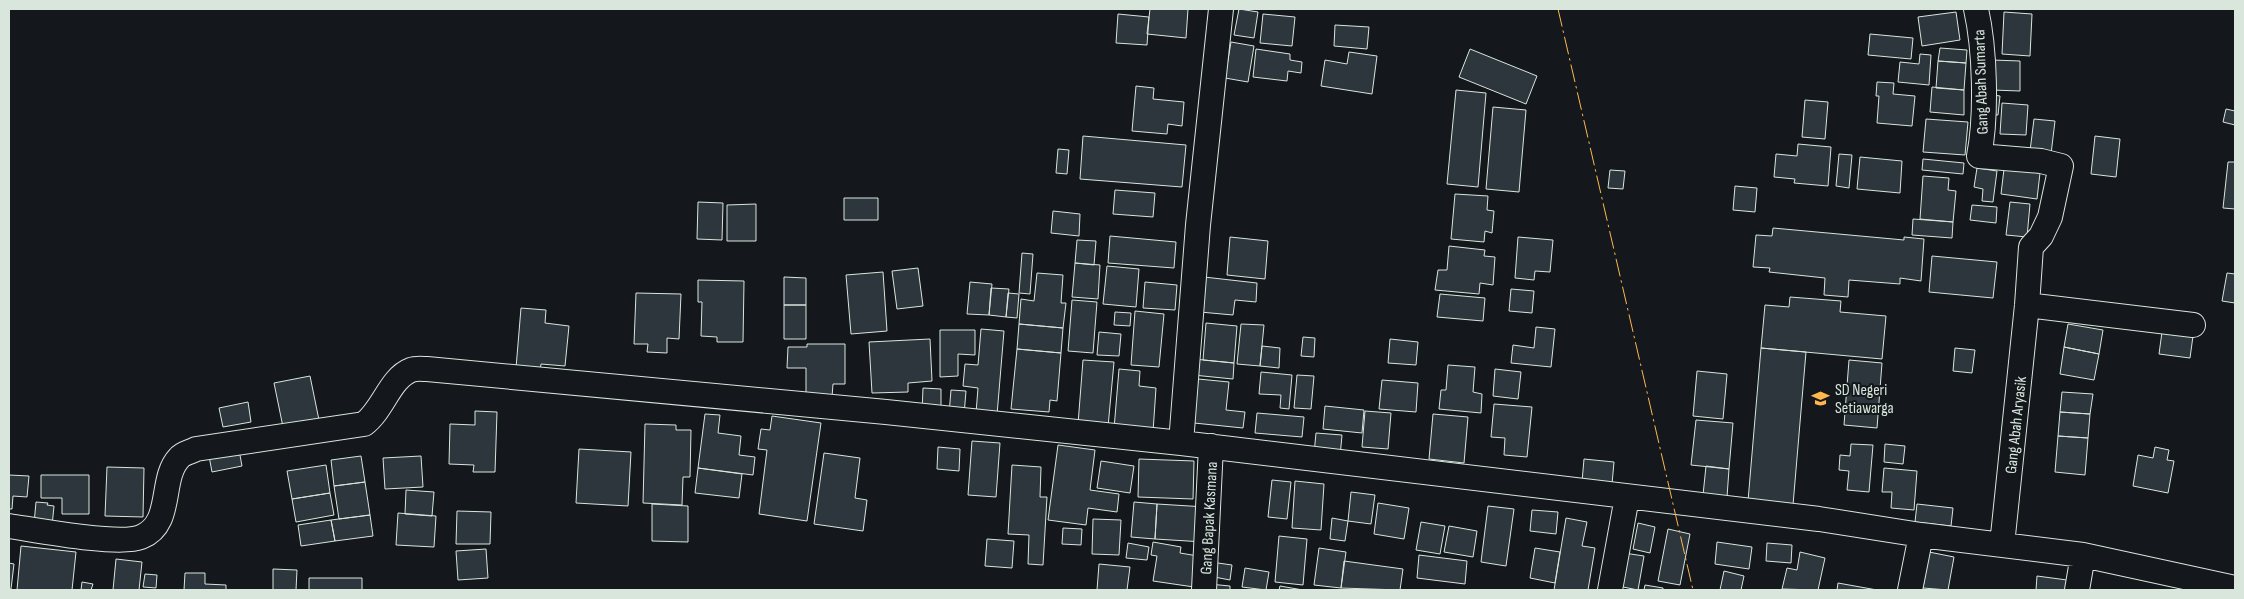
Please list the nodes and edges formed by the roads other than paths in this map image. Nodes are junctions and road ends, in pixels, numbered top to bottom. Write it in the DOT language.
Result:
graph roads {
  1 [pos="1221,9"];
  2 [pos="1976,9"];
  3 [pos="1979,156"];
  4 [pos="2027,306"];
  5 [pos="2193,325"];
  6 [pos="1181,442"];
  7 [pos="1211,446"];
  8 [pos="1628,497"];
  9 [pos="9,526"];
  10 [pos="1921,535"];
  11 [pos="2002,545"];
  12 [pos="2083,555"];
  13 [pos="2235,588"];
  14 [pos="1204,590"];
  15 [pos="1610,590"];
  16 [pos="1910,590"];
  17 [pos="2078,590"];
  1 -- 6 [label="street"];
  2 -- 3 [label="street, Gang Abah Sumarta"];
  3 -- 4 [label="street, Gang Abah Aryasik"];
  4 -- 5 [label="street"];
  4 -- 11 [label="street, Gang Abah Aryasik"];
  6 -- 7 [label="street"];
  6 -- 9 [label="street"];
  7 -- 8 [label="street"];
  7 -- 14 [label="street, Gang Bapak Kasmana"];
  8 -- 10 [label="street"];
  8 -- 15 [label="street"];
  10 -- 11 [label="street"];
  10 -- 16 [label="street"];
  11 -- 12 [label="street"];
  12 -- 13 [label="street"];
  12 -- 17 [label="street"];
}
